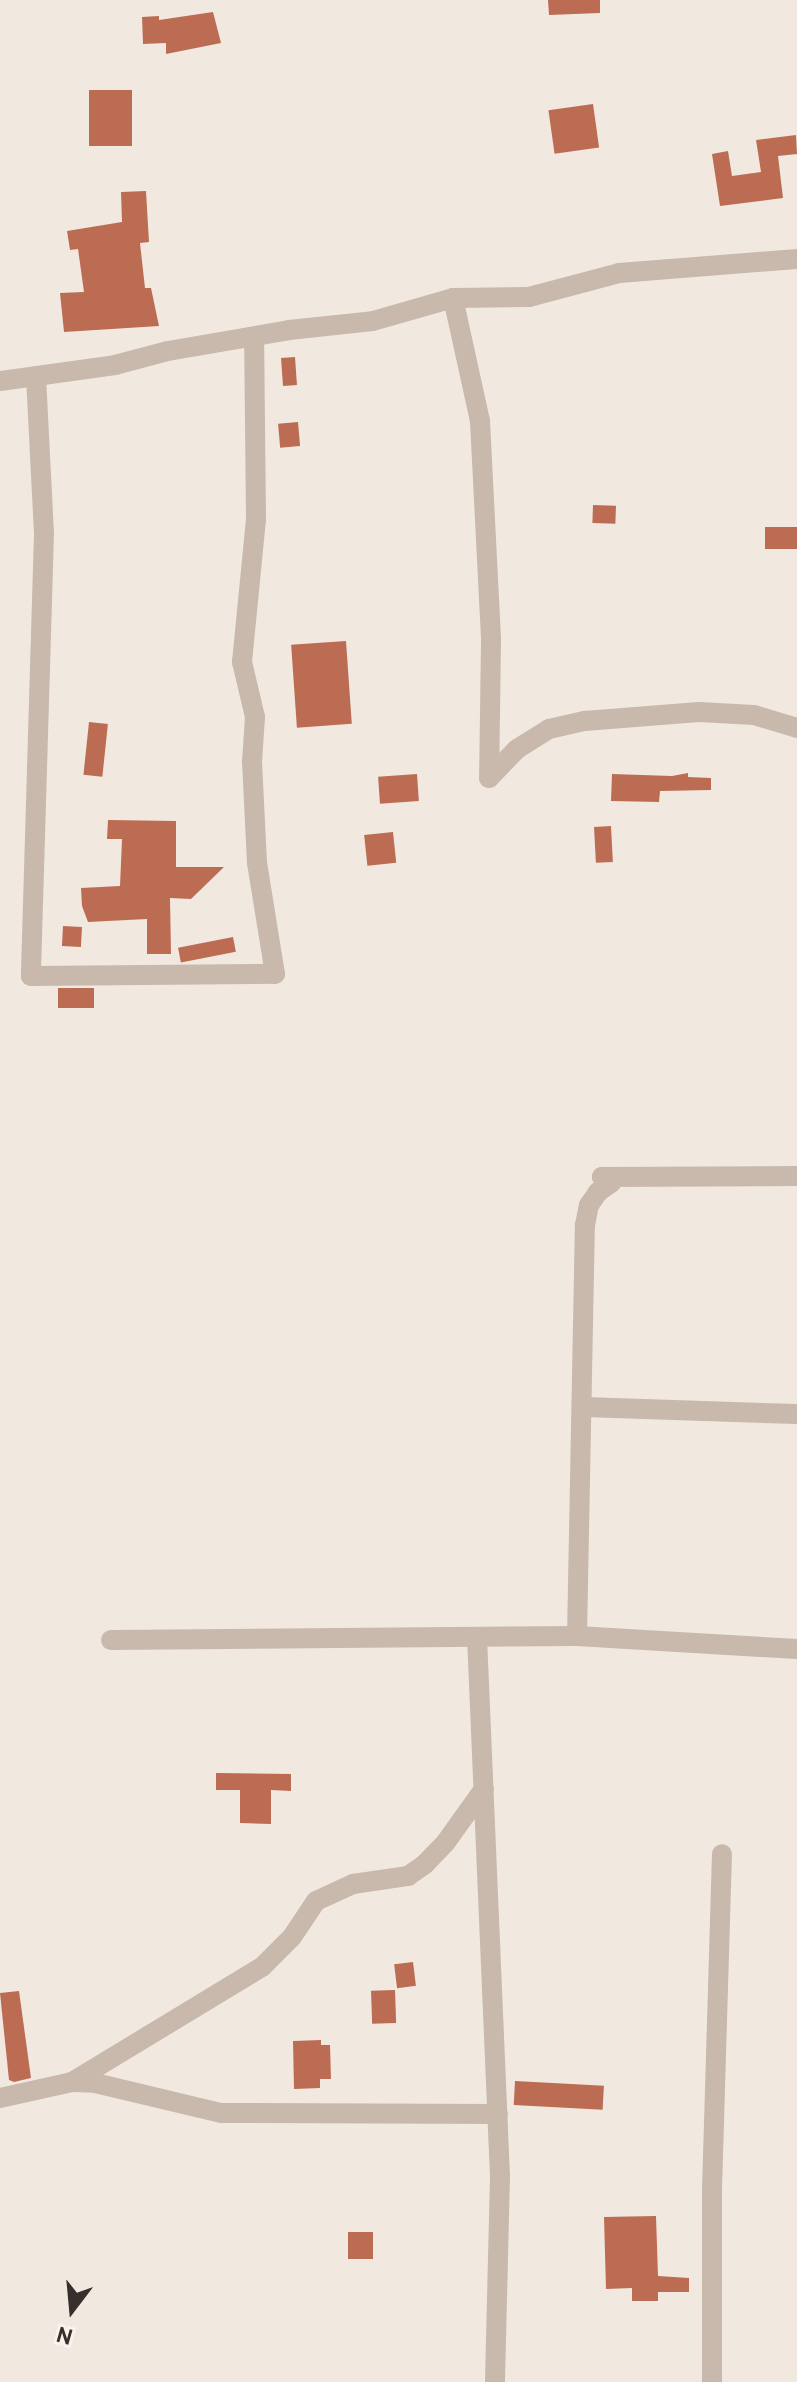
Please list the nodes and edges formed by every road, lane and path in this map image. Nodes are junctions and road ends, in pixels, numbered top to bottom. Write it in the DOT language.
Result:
graph roads {
  1 [pos="797,259"];
  2 [pos="453,298"];
  3 [pos="254,337"];
  4 [pos="36,376"];
  5 [pos="0,381"];
  6 [pos="797,728"];
  7 [pos="797,1176"];
  8 [pos="584,1407"];
  9 [pos="797,1414"];
  10 [pos="577,1636"];
  11 [pos="477,1637"];
  12 [pos="111,1640"];
  13 [pos="797,1649"];
  14 [pos="484,1789"];
  15 [pos="722,1854"];
  16 [pos="72,2082"];
  17 [pos="0,2098"];
  18 [pos="498,2114"];
  19 [pos="495,2382"];
  20 [pos="712,2382"];
  1 -- 2 [label="street"];
  2 -- 3 [label="street"];
  2 -- 6 [label="street"];
  3 -- 4 [label="street"];
  3 -- 4 [label="street"];
  4 -- 5 [label="street"];
  7 -- 8 [label="street"];
  8 -- 9 [label="street"];
  8 -- 10 [label="street"];
  10 -- 11 [label="street"];
  10 -- 13 [label="street"];
  11 -- 12 [label="street"];
  11 -- 14 [label="street"];
  14 -- 16 [label="street"];
  14 -- 18 [label="street"];
  15 -- 20 [label="street"];
  16 -- 17 [label="street"];
  16 -- 18 [label="street"];
  18 -- 19 [label="street"];
}
